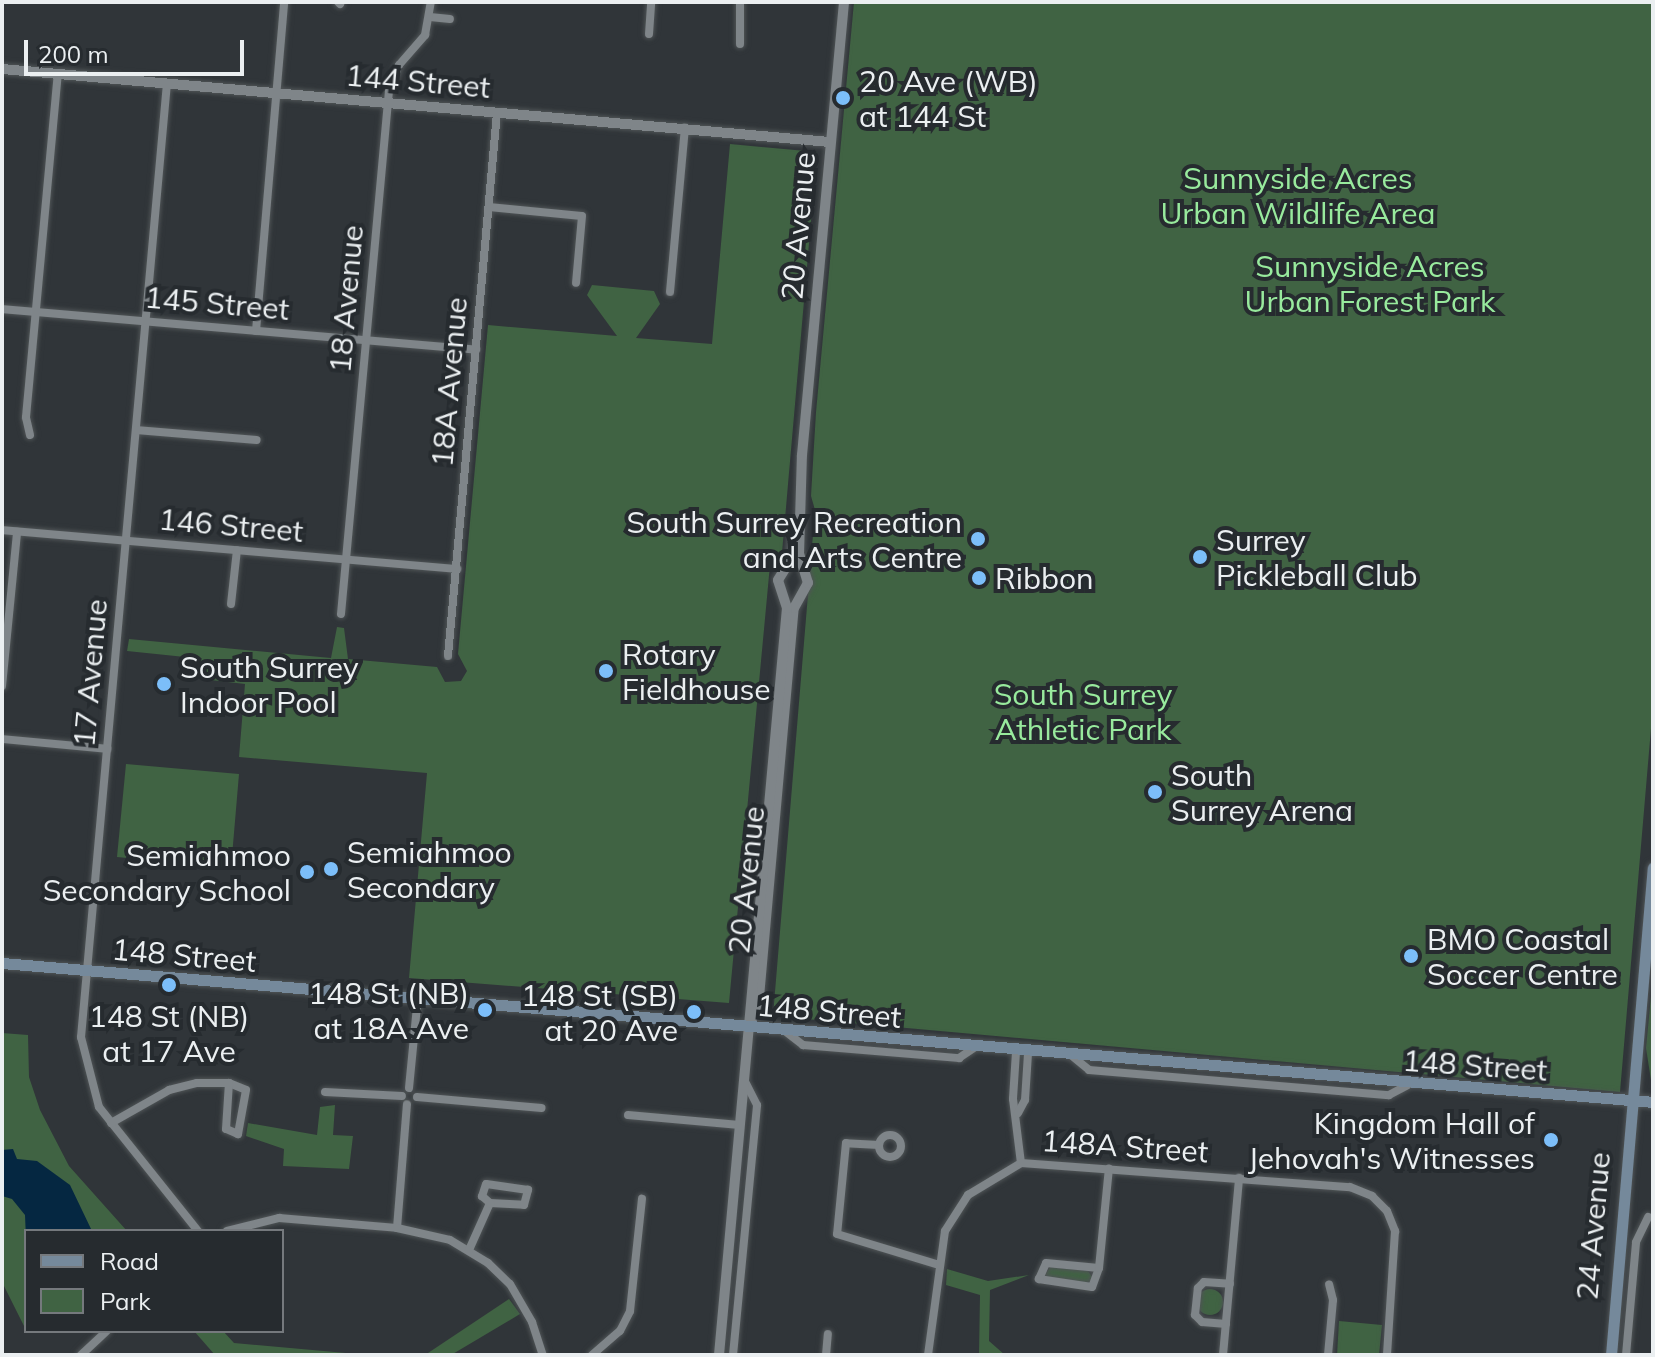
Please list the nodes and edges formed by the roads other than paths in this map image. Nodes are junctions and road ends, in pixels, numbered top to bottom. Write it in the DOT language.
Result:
graph roads {
  1 [pos="284,2"];
  2 [pos="431,2"];
  3 [pos="651,2"];
  4 [pos="740,2"];
  5 [pos="844,2"];
  6 [pos="430,17"];
  7 [pos="450,19"];
  8 [pos="649,34"];
  9 [pos="740,44"];
  10 [pos="2,69"];
  11 [pos="58,74"];
  12 [pos="167,83"];
  13 [pos="277,93"];
  14 [pos="388,103"];
  15 [pos="497,112"];
  16 [pos="685,128"];
  17 [pos="830,142"];
  18 [pos="489,207"];
  19 [pos="576,283"];
  20 [pos="670,292"];
  21 [pos="2,309"];
  22 [pos="36,312"];
  23 [pos="146,321"];
  24 [pos="256,331"];
  25 [pos="366,340"];
  26 [pos="476,350"];
  27 [pos="136,430"];
  28 [pos="30,435"];
  29 [pos="257,440"];
  30 [pos="802,455"];
  31 [pos="2,530"];
  32 [pos="17,532"];
  33 [pos="126,541"];
  34 [pos="237,550"];
  35 [pos="345,559"];
  36 [pos="786,568"];
  37 [pos="457,569"];
  38 [pos="806,572"];
  39 [pos="803,594"];
  40 [pos="785,595"];
  41 [pos="231,604"];
  42 [pos="341,614"];
  43 [pos="448,656"];
  44 [pos="2,686"];
  45 [pos="2,739"];
  46 [pos="108,749"];
  47 [pos="1653,868"];
  48 [pos="2,963"];
  49 [pos="87,971"];
  50 [pos="418,997"];
  51 [pos="749,1028"];
  52 [pos="1022,1052"];
  53 [pos="744,1080"];
  54 [pos="229,1083"];
  55 [pos="409,1088"];
  56 [pos="325,1092"];
  57 [pos="417,1097"];
  58 [pos="404,1100"];
  59 [pos="1631,1102"];
  60 [pos="1653,1102"];
  61 [pos="542,1108"];
  62 [pos="628,1115"];
  63 [pos="111,1123"];
  64 [pos="740,1125"];
  65 [pos="879,1145"];
  66 [pos="1021,1163"];
  67 [pos="1109,1168"];
  68 [pos="1239,1178"];
  69 [pos="642,1199"];
  70 [pos="490,1203"];
  71 [pos="1648,1217"];
  72 [pos="397,1228"];
  73 [pos="196,1229"];
  74 [pos="235,1229"];
  75 [pos="469,1250"];
  76 [pos="936,1264"];
  77 [pos="1099,1268"];
  78 [pos="1230,1284"];
  79 [pos="1329,1284"];
  80 [pos="1226,1324"];
  81 [pos="105,1333"];
  82 [pos="828,1334"];
  83 [pos="608,1352"];
  84 [pos="81,1355"];
  85 [pos="543,1355"];
  86 [pos="592,1355"];
  87 [pos="719,1355"];
  88 [pos="733,1355"];
  89 [pos="826,1355"];
  90 [pos="928,1355"];
  91 [pos="1223,1355"];
  92 [pos="1328,1355"];
  93 [pos="1387,1355"];
  94 [pos="1608,1355"];
  95 [pos="1626,1355"];
  1 -- 13 [label="street"];
  2 -- 6 [label="street, 18 Avenue"];
  3 -- 8 [label="street"];
  4 -- 9 [label="street"];
  5 -- 17 [label="street, 20 Avenue"];
  6 -- 7 [label="street"];
  6 -- 14 [label="street, 18 Avenue"];
  10 -- 11 [label="street, 144 Street"];
  11 -- 12 [label="street, 144 Street"];
  11 -- 22 [label="street"];
  12 -- 13 [label="street, 144 Street"];
  12 -- 23 [label="street, 17 Avenue"];
  13 -- 14 [label="street, 144 Street"];
  13 -- 24 [label="street"];
  14 -- 15 [label="street, 144 Street"];
  14 -- 25 [label="street, 18 Avenue"];
  15 -- 16 [label="street, 144 Street"];
  15 -- 18 [label="street, 18A Avenue"];
  16 -- 17 [label="street, 144 Street"];
  16 -- 20 [label="street"];
  17 -- 30 [label="street, 20 Avenue"];
  18 -- 19 [label="street"];
  18 -- 26 [label="street, 18A Avenue"];
  21 -- 22 [label="street, 145 Street"];
  22 -- 23 [label="street, 145 Street"];
  22 -- 28 [label="street"];
  23 -- 24 [label="street, 145 Street"];
  23 -- 27 [label="street, 17 Avenue"];
  24 -- 25 [label="street, 145 Street"];
  25 -- 26 [label="street, 145 Street"];
  25 -- 35 [label="street, 18 Avenue"];
  26 -- 37 [label="street, 18A Avenue"];
  27 -- 29 [label="street"];
  27 -- 33 [label="street, 17 Avenue"];
  30 -- 36 [label="street, 20 Avenue"];
  30 -- 38 [label="street, 20 Avenue"];
  31 -- 32 [label="street, 146 Street"];
  32 -- 33 [label="street, 146 Street"];
  32 -- 44 [label="street"];
  33 -- 34 [label="street, 146 Street"];
  33 -- 46 [label="street, 17 Avenue"];
  34 -- 35 [label="street, 146 Street"];
  34 -- 41 [label="street"];
  35 -- 37 [label="street, 146 Street"];
  35 -- 42 [label="street, 18 Avenue"];
  36 -- 38 [label="street"];
  36 -- 40 [label="street"];
  37 -- 43 [label="street, 18A Avenue"];
  38 -- 39 [label="street"];
  39 -- 40 [label="street"];
  39 -- 51 [label="street, 20 Avenue"];
  40 -- 51 [label="street, 20 Avenue"];
  45 -- 46 [label="street"];
  46 -- 49 [label="street, 17 Avenue"];
  47 -- 59 [label="main road, 24 Avenue"];
  48 -- 49 [label="main road, 148 Street"];
  49 -- 50 [label="main road, 148 Street"];
  49 -- 63 [label="street, 17 Avenue"];
  50 -- 51 [label="main road, 148 Street"];
  50 -- 55 [label="street"];
  51 -- 52 [label="main road, 148 Street"];
  51 -- 53 [label="street, 20 Avenue"];
  52 -- 59 [label="main road, 148 Street"];
  52 -- 66 [label="street"];
  53 -- 64 [label="street, 20 Avenue"];
  53 -- 88 [label="street, 20 Avenue"];
  54 -- 54 [label="street"];
  54 -- 63 [label="street"];
  55 -- 57 [label="street"];
  55 -- 58 [label="street"];
  56 -- 58 [label="street"];
  57 -- 58 [label="street"];
  57 -- 61 [label="street"];
  58 -- 72 [label="street"];
  59 -- 60 [label="main road, 148 Street"];
  59 -- 94 [label="main road, 24 Avenue"];
  62 -- 64 [label="street"];
  63 -- 73 [label="street, 17 Avenue"];
  64 -- 87 [label="street, 20 Avenue"];
  65 -- 76 [label="street"];
  66 -- 67 [label="street, 148A Street"];
  66 -- 76 [label="street"];
  67 -- 68 [label="street, 148A Street"];
  67 -- 77 [label="street"];
  68 -- 78 [label="street"];
  68 -- 93 [label="street, 148A Street"];
  69 -- 83 [label="street"];
  70 -- 70 [label="street"];
  70 -- 75 [label="street"];
  71 -- 95 [label="street"];
  72 -- 74 [label="street"];
  72 -- 75 [label="street"];
  75 -- 85 [label="street"];
  76 -- 90 [label="street"];
  77 -- 77 [label="street"];
  78 -- 80 [label="street"];
  78 -- 80 [label="street"];
  79 -- 92 [label="street"];
  80 -- 91 [label="street"];
  81 -- 84 [label="street"];
  82 -- 89 [label="street"];
  83 -- 86 [label="street"];
}
